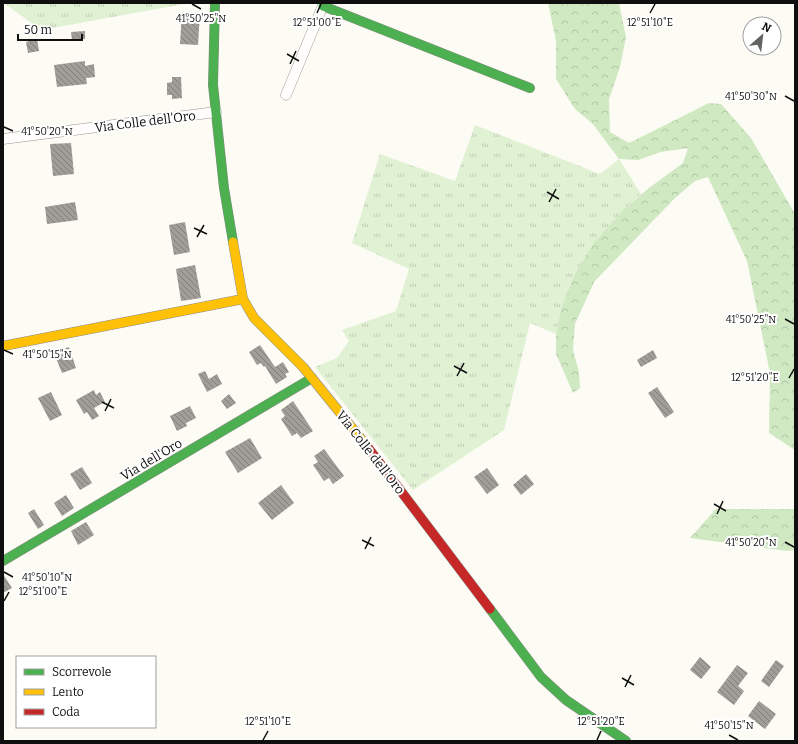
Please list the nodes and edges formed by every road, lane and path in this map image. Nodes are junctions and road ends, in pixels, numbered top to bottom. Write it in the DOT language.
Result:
graph roads {
  1 [pos="215,3"];
  2 [pos="323,4"];
  3 [pos="530,88"];
  4 [pos="286,95"];
  5 [pos="216,112"];
  6 [pos="3,139"];
  7 [pos="243,299"];
  8 [pos="3,346"];
  9 [pos="312,378"];
  10 [pos="3,561"];
  11 [pos="626,741"];
  1 -- 5 [label="street, Via Colle dell'Oro"];
  2 -- 3 [label="street"];
  2 -- 4 [label="street"];
  5 -- 6 [label="street, Via Colle dell'Oro"];
  5 -- 7 [label="street, Via Colle dell'Oro"];
  7 -- 8 [label="street"];
  7 -- 9 [label="street, Via Colle dell'Oro"];
  9 -- 10 [label="street, Via dell'Oro"];
  9 -- 11 [label="street, Via Colle dell'Oro"];
}
